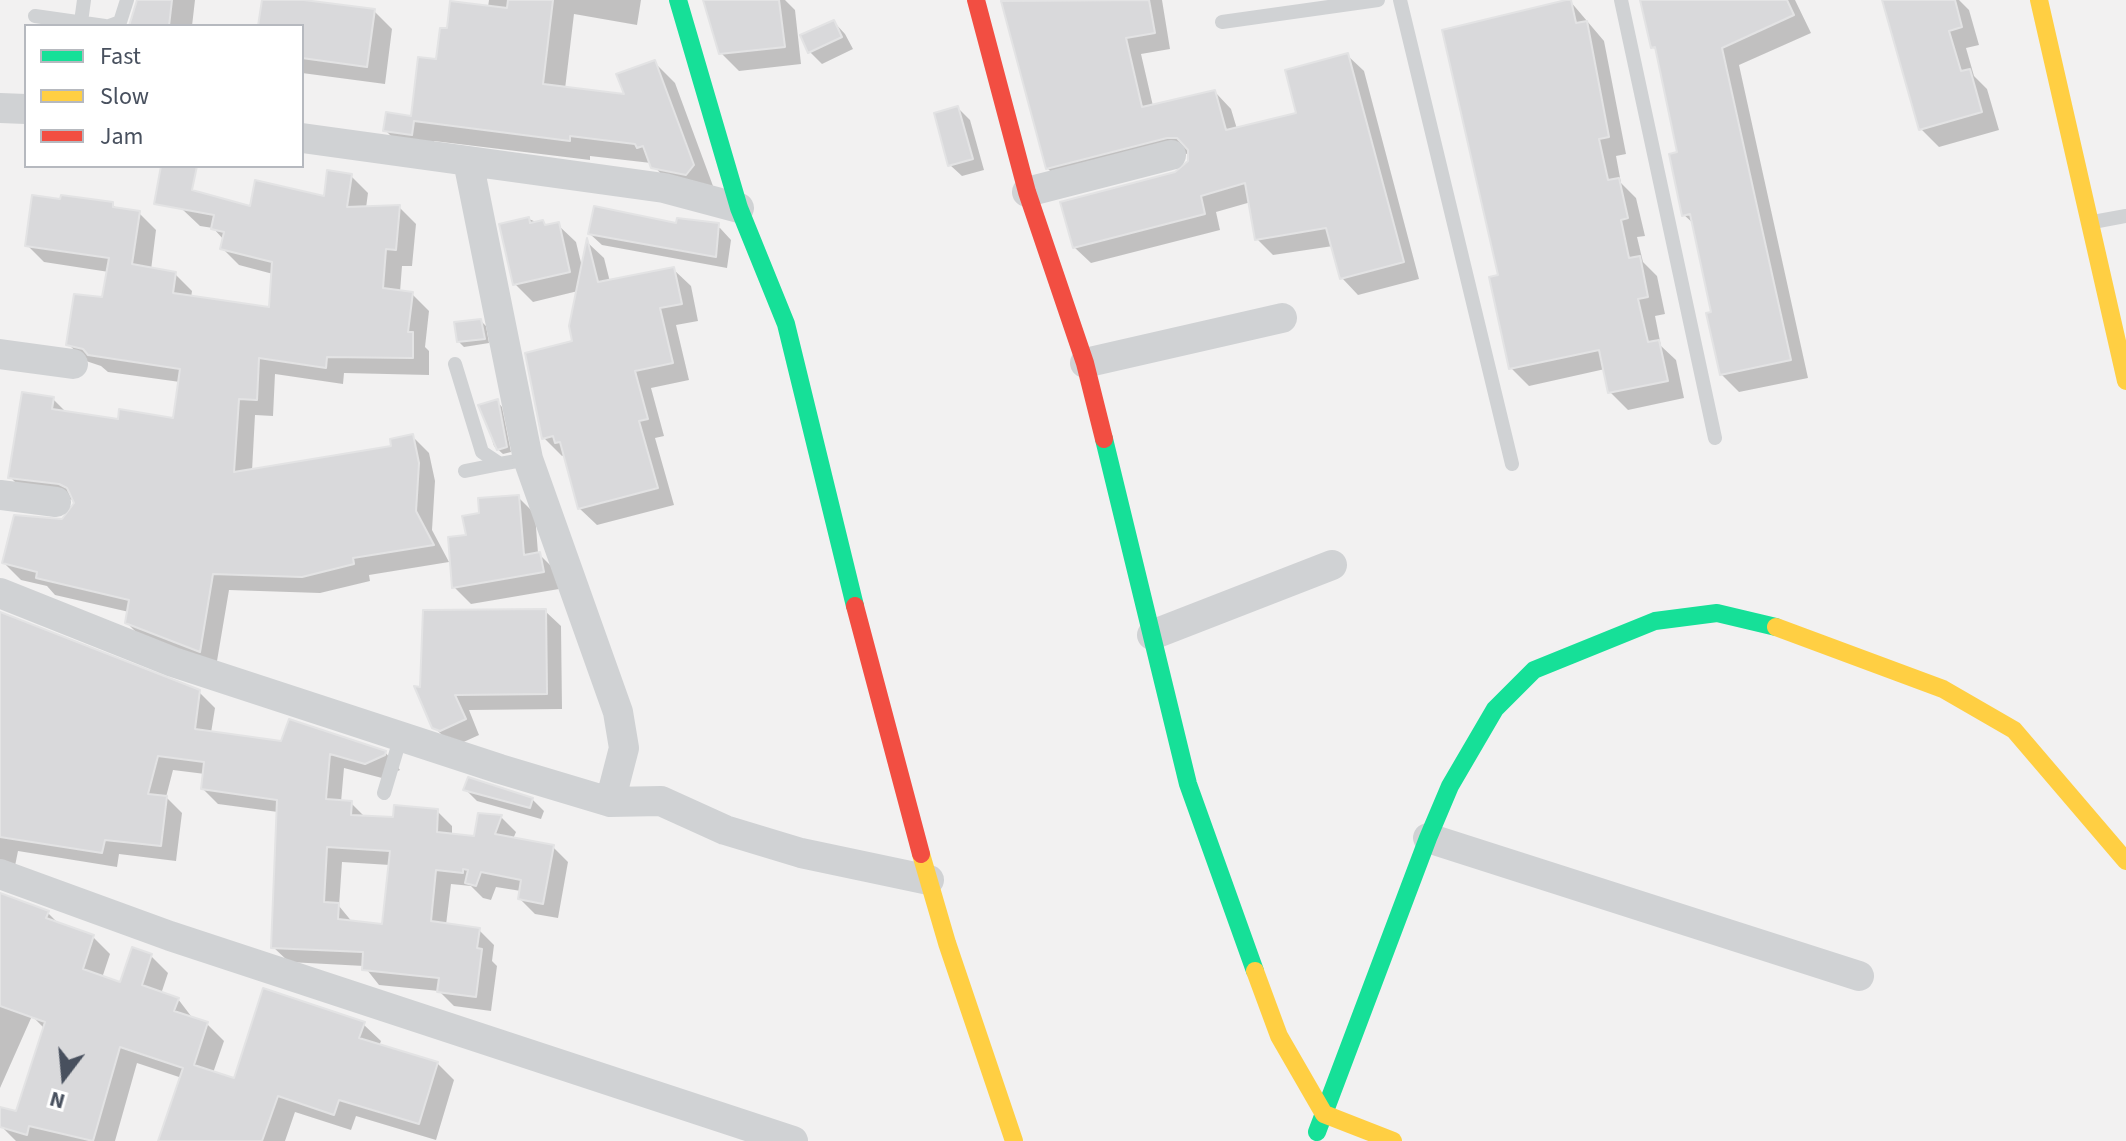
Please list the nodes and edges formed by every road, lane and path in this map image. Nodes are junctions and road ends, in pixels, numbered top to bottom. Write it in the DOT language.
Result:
graph roads {
  1 [pos="84,0"];
  2 [pos="127,0"];
  3 [pos="678,0"];
  4 [pos="976,0"];
  5 [pos="1378,0"];
  6 [pos="1400,0"];
  7 [pos="1621,0"];
  8 [pos="2039,0"];
  9 [pos="35,16"];
  10 [pos="81,22"];
  11 [pos="1222,22"];
  12 [pos="94,24"];
  13 [pos="114,24"];
  14 [pos="0,108"];
  15 [pos="24,109"];
  16 [pos="304,138"];
  17 [pos="1171,155"];
  18 [pos="468,161"];
  19 [pos="1027,192"];
  20 [pos="739,208"];
  21 [pos="2126,216"];
  22 [pos="2089,223"];
  23 [pos="2117,308"];
  24 [pos="1282,318"];
  25 [pos="0,354"];
  26 [pos="1085,363"];
  27 [pos="73,364"];
  28 [pos="455,364"];
  29 [pos="2126,381"];
  30 [pos="1715,438"];
  31 [pos="514,462"];
  32 [pos="1512,464"];
  33 [pos="465,471"];
  34 [pos="0,495"];
  35 [pos="56,502"];
  36 [pos="1332,565"];
  37 [pos="0,593"];
  38 [pos="1152,635"];
  39 [pos="401,736"];
  40 [pos="384,793"];
  41 [pos="610,802"];
  42 [pos="1428,838"];
  43 [pos="2126,861"];
  44 [pos="0,874"];
  45 [pos="929,880"];
  46 [pos="1859,976"];
  47 [pos="1324,1114"];
  48 [pos="793,1141"];
  49 [pos="1014,1141"];
  50 [pos="1313,1141"];
  51 [pos="1393,1141"];
  1 -- 10 [label="lane"];
  2 -- 13 [label="lane"];
  3 -- 20 [label="street"];
  4 -- 19 [label="street"];
  5 -- 11 [label="lane"];
  6 -- 32 [label="lane"];
  7 -- 30 [label="lane"];
  8 -- 22 [label="street"];
  9 -- 10 [label="lane"];
  10 -- 12 [label="lane"];
  14 -- 15 [label="street"];
  16 -- 18 [label="street"];
  17 -- 19 [label="street"];
  18 -- 20 [label="street"];
  18 -- 31 [label="street"];
  19 -- 26 [label="street"];
  20 -- 45 [label="street"];
  21 -- 22 [label="lane"];
  22 -- 23 [label="street"];
  23 -- 29 [label="street"];
  24 -- 26 [label="street"];
  25 -- 27 [label="street"];
  26 -- 38 [label="street"];
  28 -- 31 [label="lane"];
  31 -- 33 [label="lane"];
  31 -- 41 [label="street"];
  34 -- 35 [label="street"];
  36 -- 38 [label="street"];
  37 -- 39 [label="street"];
  38 -- 47 [label="street"];
  39 -- 40 [label="lane"];
  39 -- 41 [label="street"];
  41 -- 45 [label="street"];
  42 -- 43 [label="street"];
  42 -- 46 [label="street"];
  42 -- 47 [label="street"];
  44 -- 48 [label="street"];
  45 -- 49 [label="street"];
  47 -- 50 [label="street"];
  47 -- 51 [label="street"];
}
